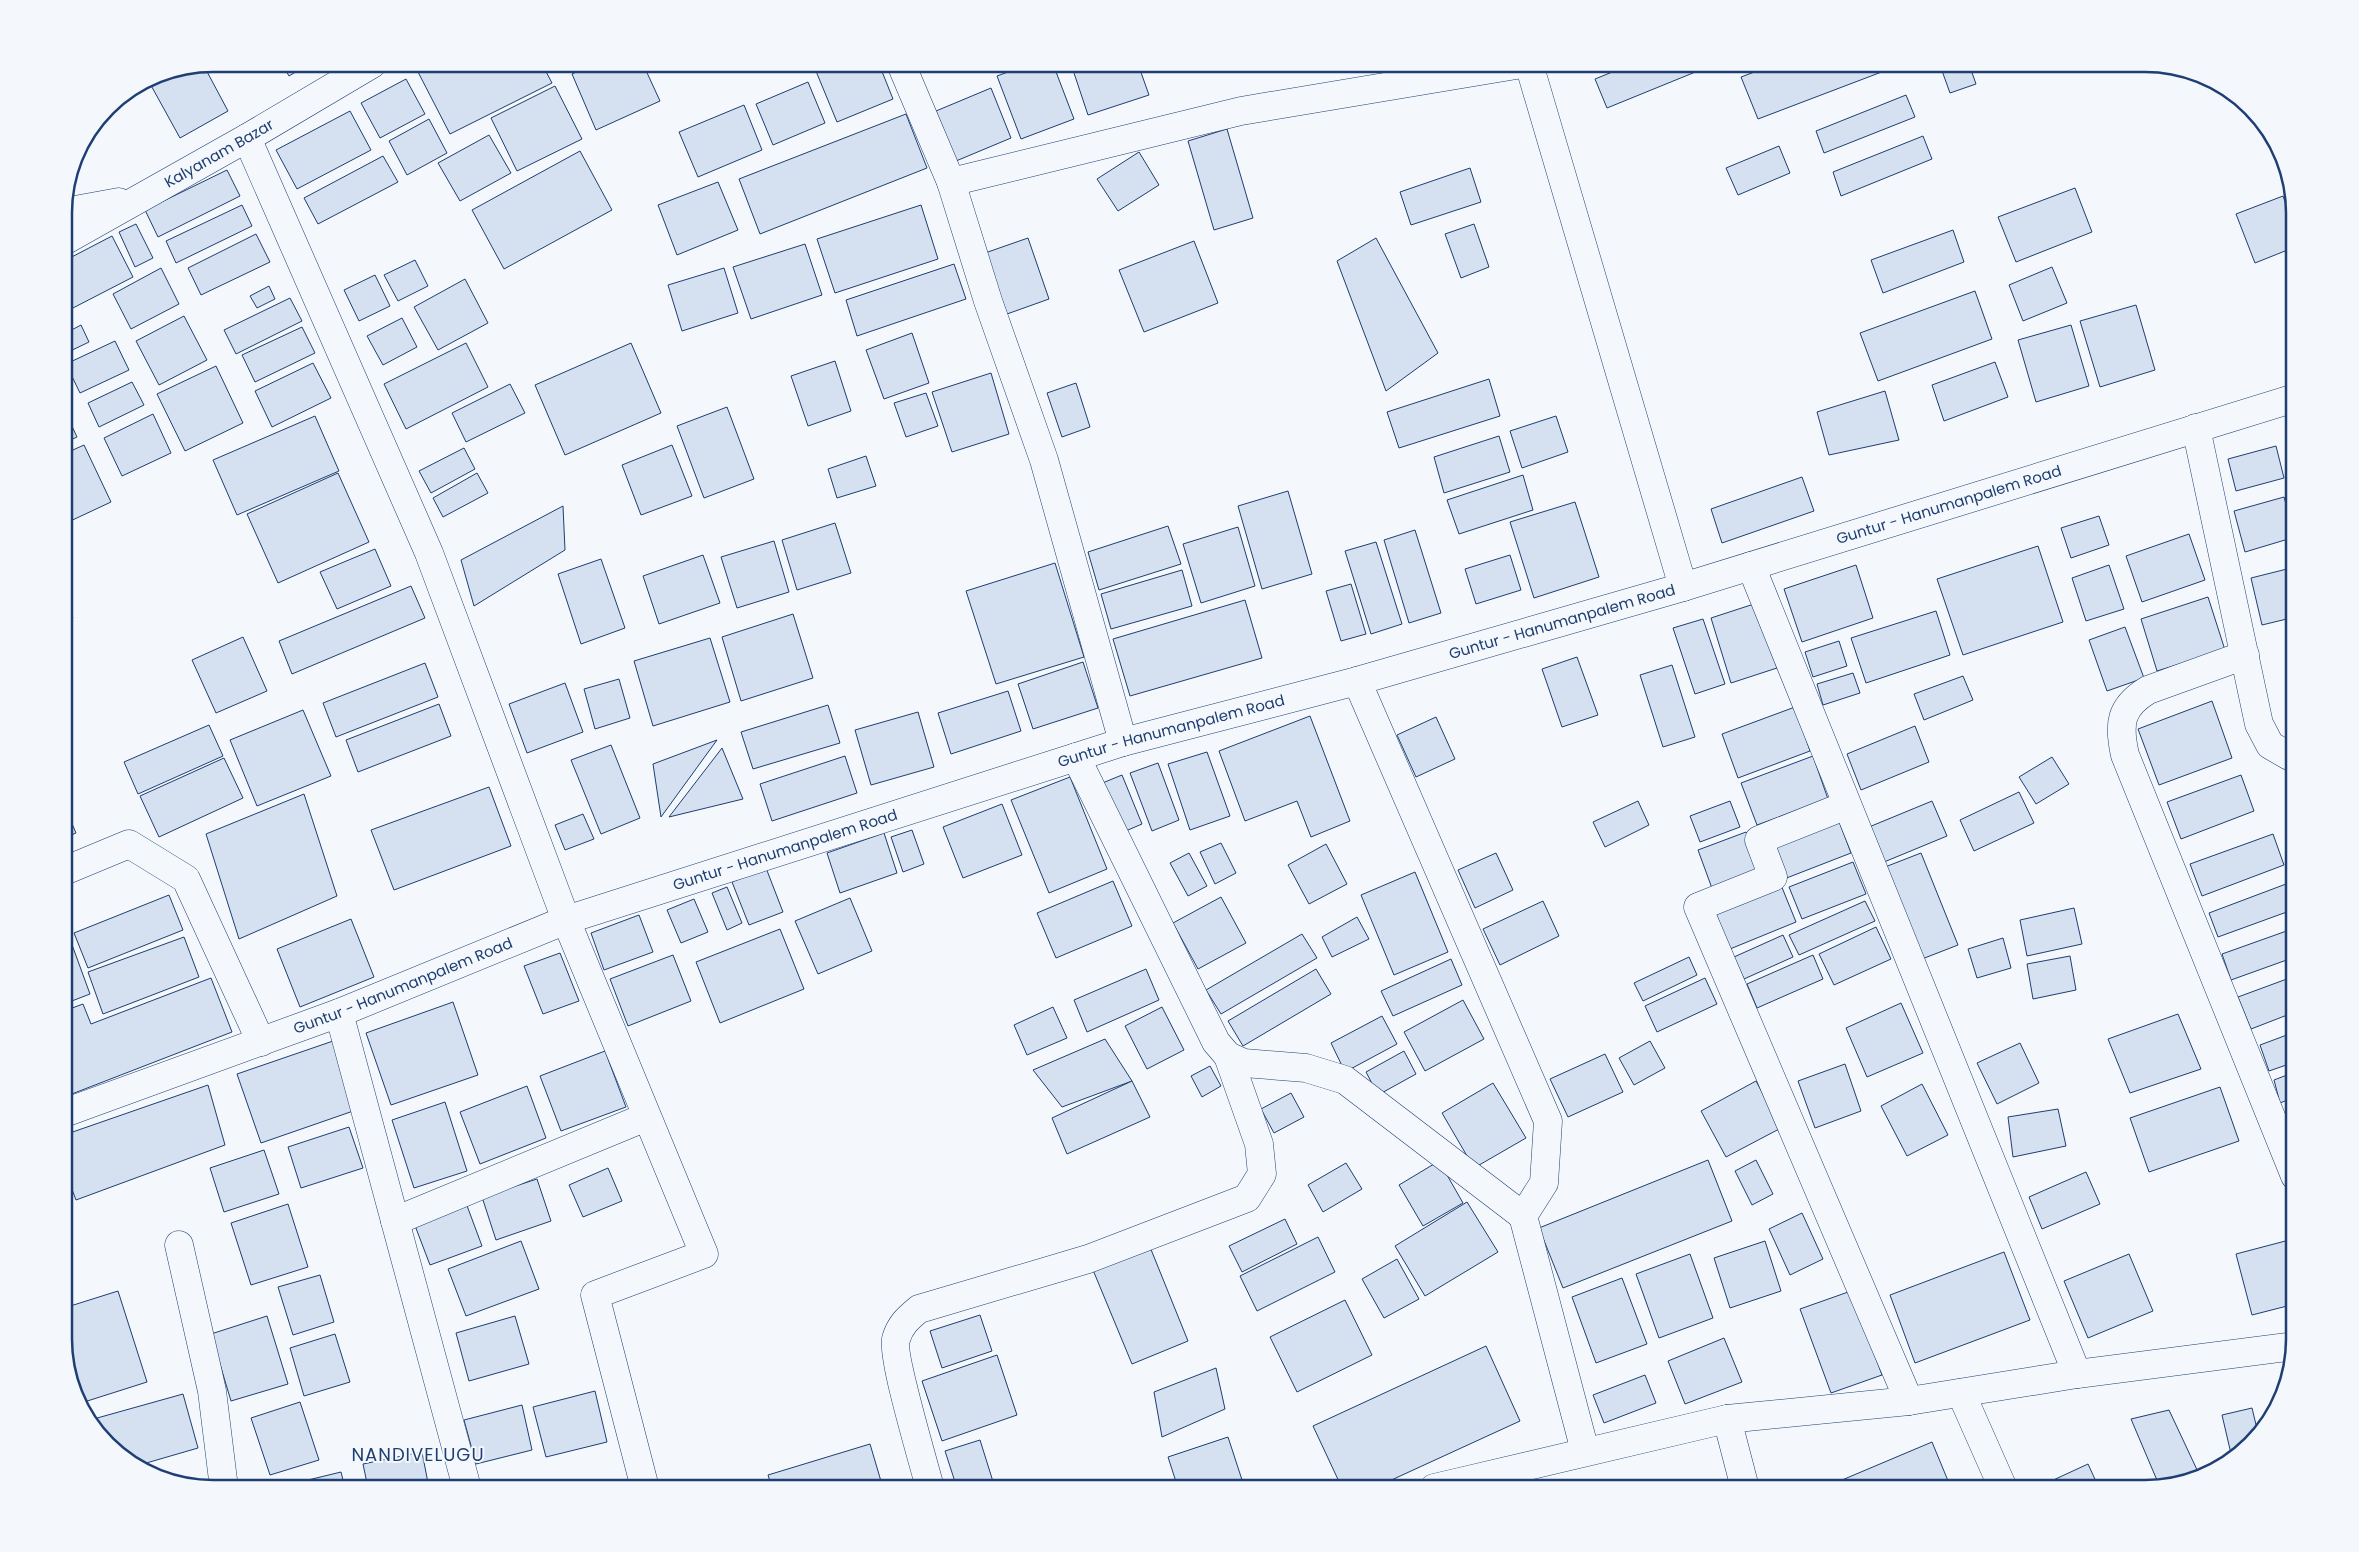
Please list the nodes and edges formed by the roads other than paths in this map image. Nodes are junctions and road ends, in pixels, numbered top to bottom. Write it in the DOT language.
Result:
graph roads {
  1 [pos="358,72"];
  2 [pos="904,72"];
  3 [pos="1475,72"];
  4 [pos="1531,72"];
  5 [pos="247,138"];
  6 [pos="951,182"];
  7 [pos="140,198"];
  8 [pos="73,210"];
  9 [pos="73,236"];
  10 [pos="2286,401"];
  11 [pos="2196,428"];
  12 [pos="1751,566"];
  13 [pos="1684,587"];
  14 [pos="2245,655"];
  15 [pos="1357,681"];
  16 [pos="1123,742"];
  17 [pos="2286,754"];
  18 [pos="1076,757"];
  19 [pos="1847,805"];
  20 [pos="73,867"];
  21 [pos="566,920"];
  22 [pos="340,1013"];
  23 [pos="261,1042"];
  24 [pos="1228,1056"];
  25 [pos="73,1110"];
  26 [pos="646,1118"];
  27 [pos="2286,1154"];
  28 [pos="1523,1216"];
  29 [pos="395,1221"];
  30 [pos="179,1245"];
  31 [pos="2286,1347"];
  32 [pos="2077,1374"];
  33 [pos="1961,1394"];
  34 [pos="1909,1401"];
  35 [pos="1727,1419"];
  36 [pos="1586,1451"];
  37 [pos="223,1480"];
  38 [pos="465,1480"];
  39 [pos="643,1480"];
  40 [pos="928,1480"];
  41 [pos="1467,1480"];
  42 [pos="1743,1480"];
  43 [pos="1999,1480"];
  1 -- 5 [label="street, Kalyanam Bazar"];
  2 -- 6 [label="street"];
  3 -- 6 [label="street"];
  4 -- 13 [label="street"];
  5 -- 7 [label="street, Kalyanam Bazar"];
  5 -- 21 [label="street"];
  6 -- 16 [label="street"];
  7 -- 8 [label="street"];
  7 -- 9 [label="street, Kalyanam Bazar"];
  10 -- 11 [label="street, Guntur - Hanumanpalem Road"];
  11 -- 12 [label="street, Guntur - Hanumanpalem Road"];
  11 -- 14 [label="street"];
  12 -- 13 [label="street, Guntur - Hanumanpalem Road"];
  12 -- 19 [label="street"];
  13 -- 15 [label="street, Guntur - Hanumanpalem Road"];
  14 -- 17 [label="street"];
  14 -- 27 [label="street"];
  15 -- 16 [label="street, Guntur - Hanumanpalem Road"];
  15 -- 28 [label="street"];
  16 -- 18 [label="street, Guntur - Hanumanpalem Road"];
  18 -- 21 [label="street, Guntur - Hanumanpalem Road"];
  18 -- 24 [label="street"];
  19 -- 32 [label="street"];
  19 -- 34 [label="street"];
  20 -- 23 [label="street"];
  21 -- 22 [label="street, Guntur - Hanumanpalem Road"];
  21 -- 26 [label="street"];
  22 -- 23 [label="street, Guntur - Hanumanpalem Road"];
  22 -- 29 [label="street"];
  23 -- 25 [label="street, Guntur - Hanumanpalem Road"];
  24 -- 28 [label="street"];
  24 -- 40 [label="street"];
  26 -- 29 [label="street"];
  26 -- 39 [label="street"];
  28 -- 36 [label="street"];
  29 -- 38 [label="street"];
  30 -- 37 [label="street"];
  31 -- 32 [label="street"];
  32 -- 33 [label="street"];
  33 -- 34 [label="street"];
  33 -- 43 [label="street"];
  34 -- 35 [label="street"];
  35 -- 36 [label="street"];
  35 -- 42 [label="street"];
  36 -- 41 [label="street"];
}
